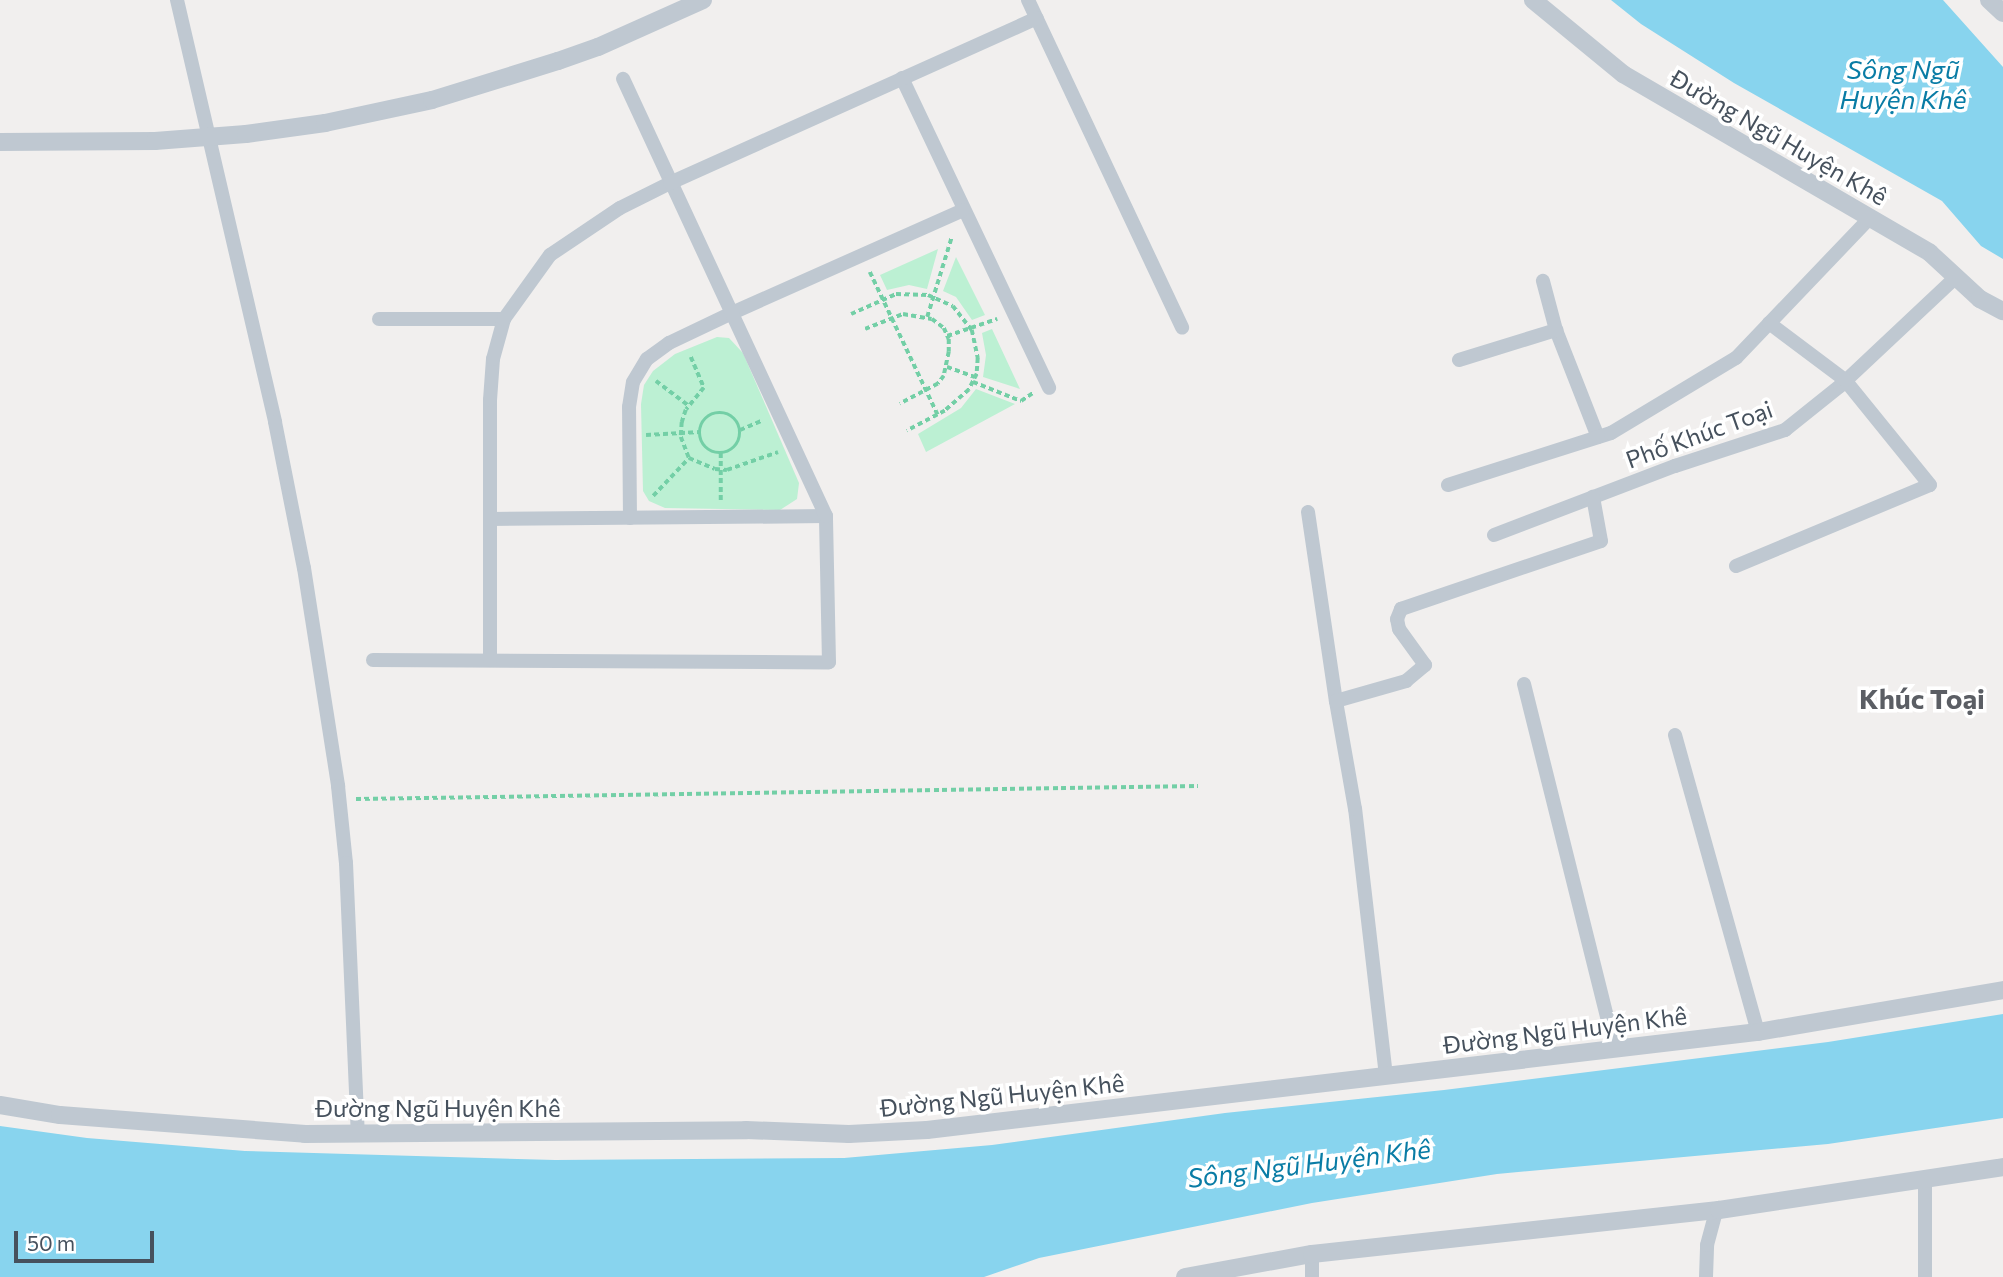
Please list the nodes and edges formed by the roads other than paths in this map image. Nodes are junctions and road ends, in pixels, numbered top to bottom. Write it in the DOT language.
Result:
graph roads {
  1 [pos="177,0"];
  2 [pos="704,0"];
  3 [pos="1028,0"];
  4 [pos="1533,0"];
  5 [pos="1989,0"];
  6 [pos="2003,13"];
  7 [pos="1037,18"];
  8 [pos="902,78"];
  9 [pos="623,79"];
  10 [pos="208,137"];
  11 [pos="0,142"];
  12 [pos="670,183"];
  13 [pos="963,210"];
  14 [pos="1870,218"];
  15 [pos="1956,277"];
  16 [pos="1543,281"];
  17 [pos="2003,311"];
  18 [pos="732,313"];
  19 [pos="379,319"];
  20 [pos="504,319"];
  21 [pos="1769,323"];
  22 [pos="1182,328"];
  23 [pos="1556,330"];
  24 [pos="1459,360"];
  25 [pos="1845,380"];
  26 [pos="1049,388"];
  27 [pos="1598,437"];
  28 [pos="1448,485"];
  29 [pos="1593,497"];
  30 [pos="1308,512"];
  31 [pos="826,516"];
  32 [pos="630,518"];
  33 [pos="490,519"];
  34 [pos="1493,535"];
  35 [pos="1736,566"];
  36 [pos="373,660"];
  37 [pos="490,660"];
  38 [pos="1524,684"];
  39 [pos="1336,701"];
  40 [pos="1675,735"];
  41 [pos="2003,990"];
  42 [pos="1758,1032"];
  43 [pos="1615,1049"];
  44 [pos="1386,1076"];
  45 [pos="0,1105"];
  46 [pos="358,1133"];
  47 [pos="2003,1167"];
  48 [pos="1925,1179"];
  49 [pos="1716,1211"];
  50 [pos="1312,1254"];
  51 [pos="1185,1277"];
  52 [pos="1312,1277"];
  53 [pos="1706,1277"];
  54 [pos="1925,1277"];
  1 -- 10 [label="street"];
  2 -- 10 [label="street"];
  3 -- 7 [label="street"];
  4 -- 14 [label="street, Đường Ngũ Huyện Khê"];
  5 -- 6 [label="street"];
  7 -- 8 [label="street"];
  7 -- 22 [label="street"];
  8 -- 12 [label="street"];
  8 -- 13 [label="street"];
  9 -- 12 [label="street"];
  10 -- 11 [label="street"];
  10 -- 46 [label="street"];
  12 -- 18 [label="street"];
  12 -- 20 [label="street"];
  13 -- 18 [label="street"];
  13 -- 26 [label="street"];
  14 -- 15 [label="street, Đường Ngũ Huyện Khê"];
  14 -- 21 [label="street"];
  15 -- 17 [label="street, Đường Ngũ Huyện Khê"];
  15 -- 25 [label="street, Phố Khúc Toại"];
  16 -- 23 [label="street"];
  18 -- 31 [label="street"];
  18 -- 32 [label="street"];
  19 -- 20 [label="street"];
  20 -- 33 [label="street"];
  21 -- 25 [label="street"];
  21 -- 27 [label="street"];
  23 -- 24 [label="street"];
  23 -- 27 [label="street"];
  25 -- 29 [label="street, Phố Khúc Toại"];
  25 -- 35 [label="street"];
  27 -- 28 [label="street"];
  29 -- 34 [label="street, Phố Khúc Toại"];
  29 -- 39 [label="street"];
  30 -- 39 [label="street"];
  31 -- 32 [label="street"];
  31 -- 37 [label="street"];
  32 -- 33 [label="street"];
  33 -- 37 [label="street"];
  36 -- 37 [label="street"];
  38 -- 43 [label="street"];
  39 -- 44 [label="street"];
  40 -- 42 [label="street"];
  41 -- 42 [label="street, Đường Ngũ Huyện Khê"];
  42 -- 43 [label="street, Đường Ngũ Huyện Khê"];
  43 -- 44 [label="street, Đường Ngũ Huyện Khê"];
  44 -- 46 [label="street, Đường Ngũ Huyện Khê"];
  45 -- 46 [label="street, Đường Ngũ Huyện Khê"];
  47 -- 48 [label="street"];
  48 -- 49 [label="street"];
  48 -- 54 [label="street"];
  49 -- 50 [label="street"];
  49 -- 53 [label="street"];
  50 -- 51 [label="street"];
  50 -- 52 [label="street"];
}
